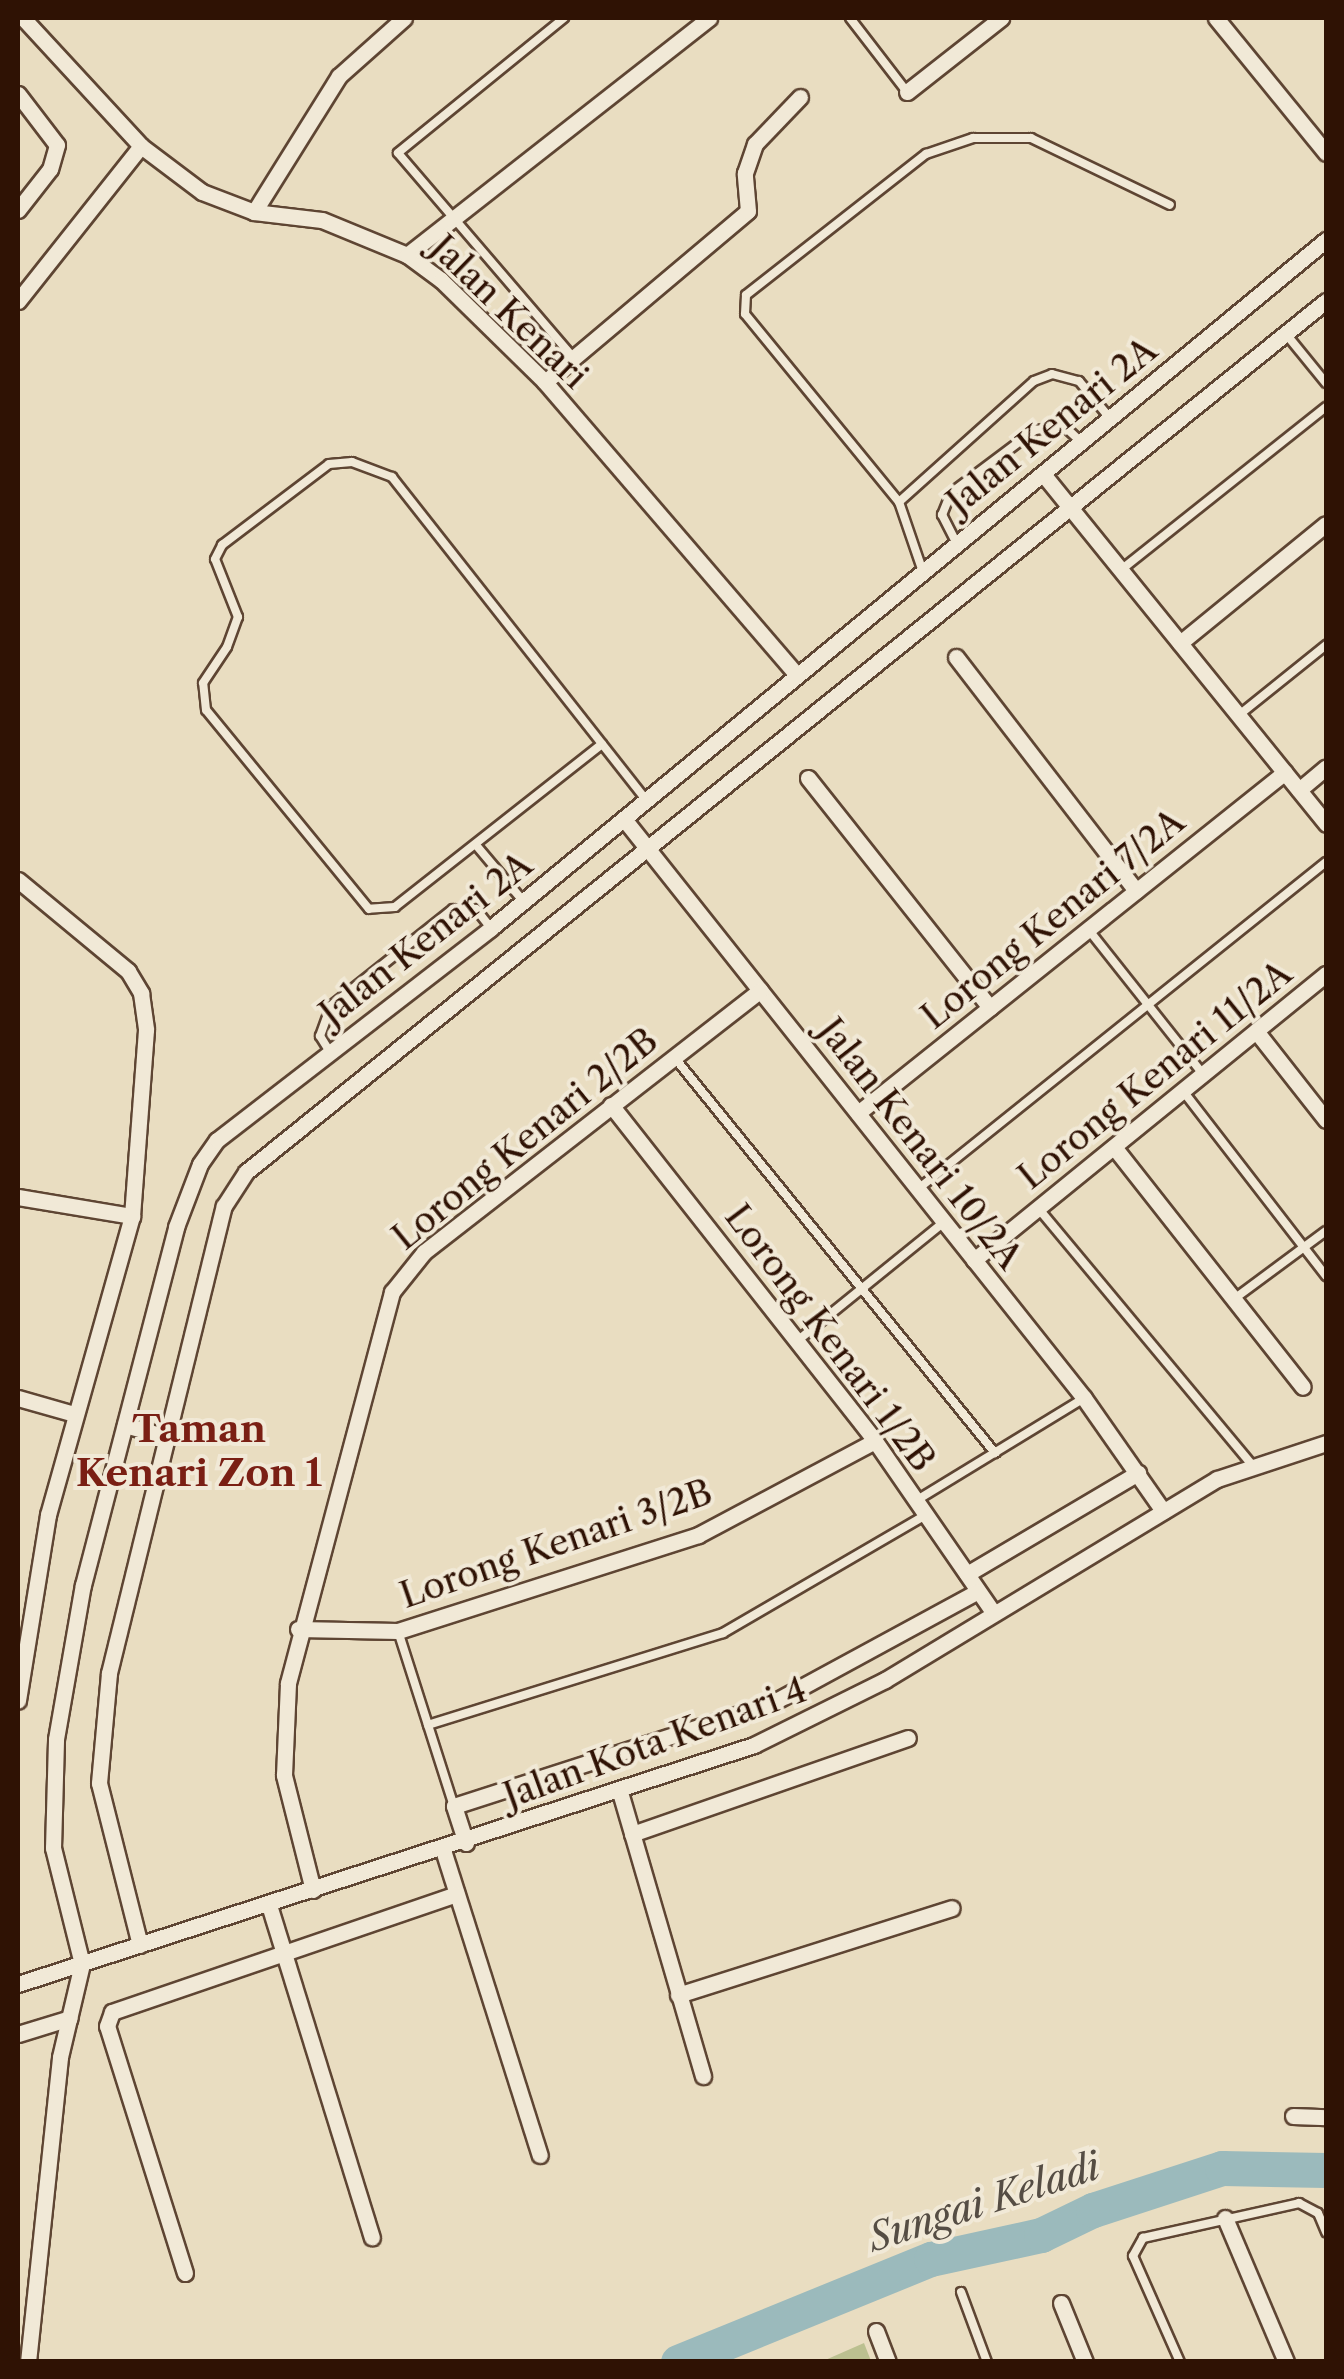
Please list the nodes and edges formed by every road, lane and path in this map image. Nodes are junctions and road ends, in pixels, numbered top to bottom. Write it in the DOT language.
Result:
graph roads {
  1 [pos="24,18"];
  2 [pos="404,18"];
  3 [pos="564,18"];
  4 [pos="708,18"];
  5 [pos="850,18"];
  6 [pos="1001,18"];
  7 [pos="1216,18"];
  8 [pos="908,92"];
  9 [pos="18,94"];
  10 [pos="800,97"];
  11 [pos="140,146"];
  12 [pos="1326,152"];
  13 [pos="1170,205"];
  14 [pos="18,210"];
  15 [pos="254,212"];
  16 [pos="454,218"];
  17 [pos="1326,240"];
  18 [pos="407,255"];
  19 [pos="18,301"];
  20 [pos="1326,301"];
  21 [pos="1286,334"];
  22 [pos="574,358"];
  23 [pos="545,382"];
  24 [pos="1326,384"];
  25 [pos="1326,407"];
  26 [pos="1110,418"];
  27 [pos="1081,442"];
  28 [pos="1043,474"];
  29 [pos="898,502"];
  30 [pos="1070,508"];
  31 [pos="1326,524"];
  32 [pos="956,544"];
  33 [pos="1121,570"];
  34 [pos="923,572"];
  35 [pos="1180,643"];
  36 [pos="1326,645"];
  37 [pos="956,658"];
  38 [pos="797,674"];
  39 [pos="1238,715"];
  40 [pos="602,744"];
  41 [pos="1326,766"];
  42 [pos="1285,772"];
  43 [pos="808,778"];
  44 [pos="1299,790"];
  45 [pos="646,800"];
  46 [pos="624,819"];
  47 [pos="1326,824"];
  48 [pos="476,845"];
  49 [pos="647,847"];
  50 [pos="1326,862"];
  51 [pos="18,880"];
  52 [pos="1136,891"];
  53 [pos="524,902"];
  54 [pos="492,928"];
  55 [pos="1088,929"];
  56 [pos="1326,974"];
  57 [pos="760,990"];
  58 [pos="1149,1006"];
  59 [pos="990,1008"];
  60 [pos="1256,1031"];
  61 [pos="330,1052"];
  62 [pos="674,1056"];
  63 [pos="1203,1074"];
  64 [pos="1183,1091"];
  65 [pos="611,1106"];
  66 [pos="858,1113"];
  67 [pos="1326,1120"];
  68 [pos="1114,1147"];
  69 [pos="918,1189"];
  70 [pos="18,1197"];
  71 [pos="1038,1208"];
  72 [pos="132,1216"];
  73 [pos="944,1222"];
  74 [pos="1326,1232"];
  75 [pos="1304,1248"];
  76 [pos="974,1260"];
  77 [pos="1326,1276"];
  78 [pos="862,1288"];
  79 [pos="1234,1300"];
  80 [pos="797,1341"];
  81 [pos="1303,1387"];
  82 [pos="18,1398"];
  83 [pos="1084,1398"];
  84 [pos="74,1414"];
  85 [pos="125,1424"];
  86 [pos="167,1437"];
  87 [pos="875,1441"];
  88 [pos="1326,1444"];
  89 [pos="995,1453"];
  90 [pos="1252,1465"];
  91 [pos="1138,1472"];
  92 [pos="916,1500"];
  93 [pos="1163,1511"];
  94 [pos="926,1515"];
  95 [pos="966,1574"];
  96 [pos="26,1584"];
  97 [pos="978,1591"];
  98 [pos="993,1612"];
  99 [pos="298,1630"];
  100 [pos="398,1631"];
  101 [pos="18,1701"];
  102 [pos="428,1725"];
  103 [pos="908,1738"];
  104 [pos="620,1792"];
  105 [pos="454,1806"];
  106 [pos="632,1834"];
  107 [pos="466,1843"];
  108 [pos="443,1850"];
  109 [pos="313,1890"];
  110 [pos="456,1894"];
  111 [pos="268,1904"];
  112 [pos="952,1908"];
  113 [pos="140,1945"];
  114 [pos="287,1954"];
  115 [pos="82,1964"];
  116 [pos="18,1984"];
  117 [pos="678,1995"];
  118 [pos="70,2018"];
  119 [pos="18,2034"];
  120 [pos="703,2076"];
  121 [pos="1293,2116"];
  122 [pos="1326,2117"];
  123 [pos="540,2155"];
  124 [pos="1225,2218"];
  125 [pos="1326,2232"];
  126 [pos="372,2237"];
  127 [pos="186,2273"];
  128 [pos="961,2292"];
  129 [pos="1060,2302"];
  130 [pos="876,2332"];
  131 [pos="28,2362"];
  132 [pos="888,2362"];
  133 [pos="987,2362"];
  134 [pos="1085,2362"];
  135 [pos="1180,2362"];
  136 [pos="1286,2362"];
  1 -- 11 [label="street, Jalan Kenari"];
  2 -- 15 [label="street"];
  3 -- 16 [label="lane"];
  4 -- 16 [label="street"];
  5 -- 8 [label="lane"];
  6 -- 8 [label="street"];
  7 -- 12 [label="street"];
  9 -- 14 [label="street"];
  10 -- 22 [label="street"];
  11 -- 15 [label="street, Jalan Kenari"];
  11 -- 19 [label="street"];
  13 -- 29 [label="lane"];
  15 -- 18 [label="street, Jalan Kenari"];
  16 -- 18 [label="street"];
  16 -- 22 [label="lane"];
  17 -- 26 [label="street, Jalan Kenari 2A"];
  18 -- 23 [label="street, Jalan Kenari"];
  20 -- 21 [label="street, Jalan Kenari 2A"];
  21 -- 24 [label="lane"];
  21 -- 30 [label="street, Jalan Kenari 2A"];
  22 -- 23 [label="street"];
  23 -- 38 [label="street, Jalan Kenari"];
  25 -- 33 [label="lane"];
  26 -- 27 [label="street, Jalan Kenari 2A"];
  26 -- 29 [label="lane"];
  27 -- 28 [label="street, Jalan Kenari 2A"];
  27 -- 32 [label="lane"];
  28 -- 30 [label="street"];
  28 -- 32 [label="street, Jalan Kenari 2A"];
  29 -- 34 [label="lane"];
  30 -- 33 [label="street"];
  30 -- 49 [label="street, Jalan Kenari 2A"];
  31 -- 35 [label="street"];
  32 -- 34 [label="street, Jalan Kenari 2A"];
  33 -- 35 [label="street"];
  34 -- 38 [label="street, Jalan Kenari 2A"];
  35 -- 39 [label="street"];
  36 -- 39 [label="lane"];
  37 -- 52 [label="street"];
  38 -- 45 [label="street, Jalan Kenari 2A"];
  39 -- 42 [label="street"];
  40 -- 45 [label="lane"];
  40 -- 48 [label="lane"];
  40 -- 48 [label="lane"];
  41 -- 44 [label="street"];
  42 -- 44 [label="street"];
  42 -- 52 [label="street, Lorong Kenari 7/2A"];
  43 -- 59 [label="street"];
  44 -- 47 [label="street"];
  45 -- 46 [label="street, Jalan Kenari 2A"];
  46 -- 49 [label="street, Jalan Kenari 10/2A"];
  46 -- 53 [label="street, Jalan Kenari 2A"];
  48 -- 53 [label="lane"];
  49 -- 57 [label="street, Jalan Kenari 10/2A"];
  49 -- 86 [label="street, Jalan Kenari 2A"];
  50 -- 58 [label="lane"];
  51 -- 72 [label="street"];
  52 -- 55 [label="street, Lorong Kenari 7/2A"];
  53 -- 54 [label="street, Jalan Kenari 2A"];
  54 -- 61 [label="street, Jalan Kenari 2A"];
  54 -- 61 [label="lane"];
  55 -- 58 [label="lane"];
  55 -- 59 [label="street, Lorong Kenari 7/2A"];
  56 -- 60 [label="street, Lorong Kenari 11/2A"];
  57 -- 62 [label="street, Lorong Kenari 2/2B"];
  57 -- 66 [label="street, Jalan Kenari 10/2A"];
  58 -- 63 [label="lane"];
  58 -- 69 [label="lane"];
  59 -- 66 [label="street, Lorong Kenari 7/2A"];
  60 -- 63 [label="street, Lorong Kenari 11/2A"];
  60 -- 67 [label="street"];
  61 -- 85 [label="street, Jalan Kenari 2A"];
  62 -- 65 [label="street, Lorong Kenari 2/2B"];
  62 -- 78 [label="lane"];
  63 -- 64 [label="street, Lorong Kenari 11/2A"];
  64 -- 68 [label="street, Lorong Kenari 11/2A"];
  64 -- 75 [label="lane"];
  65 -- 80 [label="street, Lorong Kenari 1/2B"];
  65 -- 99 [label="street, Lorong Kenari 2/2B"];
  66 -- 69 [label="street, Jalan Kenari 10/2A"];
  68 -- 71 [label="street, Lorong Kenari 11/2A"];
  68 -- 79 [label="street"];
  69 -- 73 [label="street, Jalan Kenari 10/2A"];
  70 -- 72 [label="street"];
  71 -- 76 [label="street, Lorong Kenari 11/2A"];
  71 -- 90 [label="lane"];
  72 -- 84 [label="street"];
  73 -- 76 [label="street, Jalan Kenari 10/2A"];
  73 -- 78 [label="lane"];
  74 -- 75 [label="lane"];
  75 -- 77 [label="lane"];
  75 -- 79 [label="lane"];
  76 -- 83 [label="street, Jalan Kenari 10/2A"];
  78 -- 80 [label="lane"];
  78 -- 89 [label="lane"];
  79 -- 81 [label="street"];
  80 -- 87 [label="street, Lorong Kenari 1/2B"];
  82 -- 84 [label="street"];
  83 -- 89 [label="lane"];
  83 -- 91 [label="street, Jalan Kenari 10/2A"];
  84 -- 96 [label="street"];
  85 -- 86 [label="street"];
  85 -- 115 [label="street, Jalan Kenari 2A"];
  86 -- 113 [label="street, Jalan Kenari 2A"];
  87 -- 92 [label="street, Lorong Kenari 1/2B"];
  87 -- 100 [label="street, Lorong Kenari 3/2B"];
  88 -- 90 [label="street, Jalan Kota Kenari 4"];
  89 -- 92 [label="lane"];
  90 -- 93 [label="street, Jalan Kota Kenari 4"];
  91 -- 93 [label="street, Jalan Kenari 10/2A"];
  91 -- 95 [label="street"];
  92 -- 94 [label="street, Lorong Kenari 1/2B"];
  93 -- 98 [label="street, Jalan Kota Kenari 4"];
  94 -- 95 [label="street, Lorong Kenari 1/2B"];
  94 -- 102 [label="lane"];
  95 -- 97 [label="street, Lorong Kenari 1/2B"];
  96 -- 101 [label="street"];
  97 -- 98 [label="street, Lorong Kenari 1/2B"];
  97 -- 105 [label="street"];
  98 -- 104 [label="street, Jalan Kota Kenari 4"];
  99 -- 100 [label="street, Lorong Kenari 3/2B"];
  99 -- 109 [label="street, Lorong Kenari 2/2B"];
  100 -- 102 [label="lane"];
  102 -- 105 [label="lane"];
  103 -- 106 [label="street"];
  104 -- 106 [label="street"];
  104 -- 107 [label="street, Jalan Kota Kenari 4"];
  105 -- 107 [label="street"];
  106 -- 117 [label="street"];
  107 -- 108 [label="street, Jalan Kota Kenari 4"];
  108 -- 109 [label="street, Jalan Kota Kenari 4"];
  108 -- 110 [label="street"];
  109 -- 111 [label="street, Jalan Kota Kenari 4"];
  110 -- 114 [label="street"];
  110 -- 123 [label="street"];
  111 -- 113 [label="street, Jalan Kota Kenari 4"];
  111 -- 114 [label="street"];
  112 -- 117 [label="street"];
  113 -- 115 [label="street, Jalan Kota Kenari 4"];
  114 -- 126 [label="street"];
  114 -- 127 [label="street"];
  115 -- 116 [label="street, Jalan Kota Kenari 4"];
  115 -- 118 [label="street"];
  117 -- 120 [label="street"];
  118 -- 119 [label="street"];
  118 -- 131 [label="street"];
  121 -- 122 [label="street"];
  124 -- 125 [label="lane"];
  124 -- 135 [label="lane"];
  124 -- 136 [label="street"];
  128 -- 133 [label="lane"];
  129 -- 134 [label="street"];
  130 -- 132 [label="street"];
}
